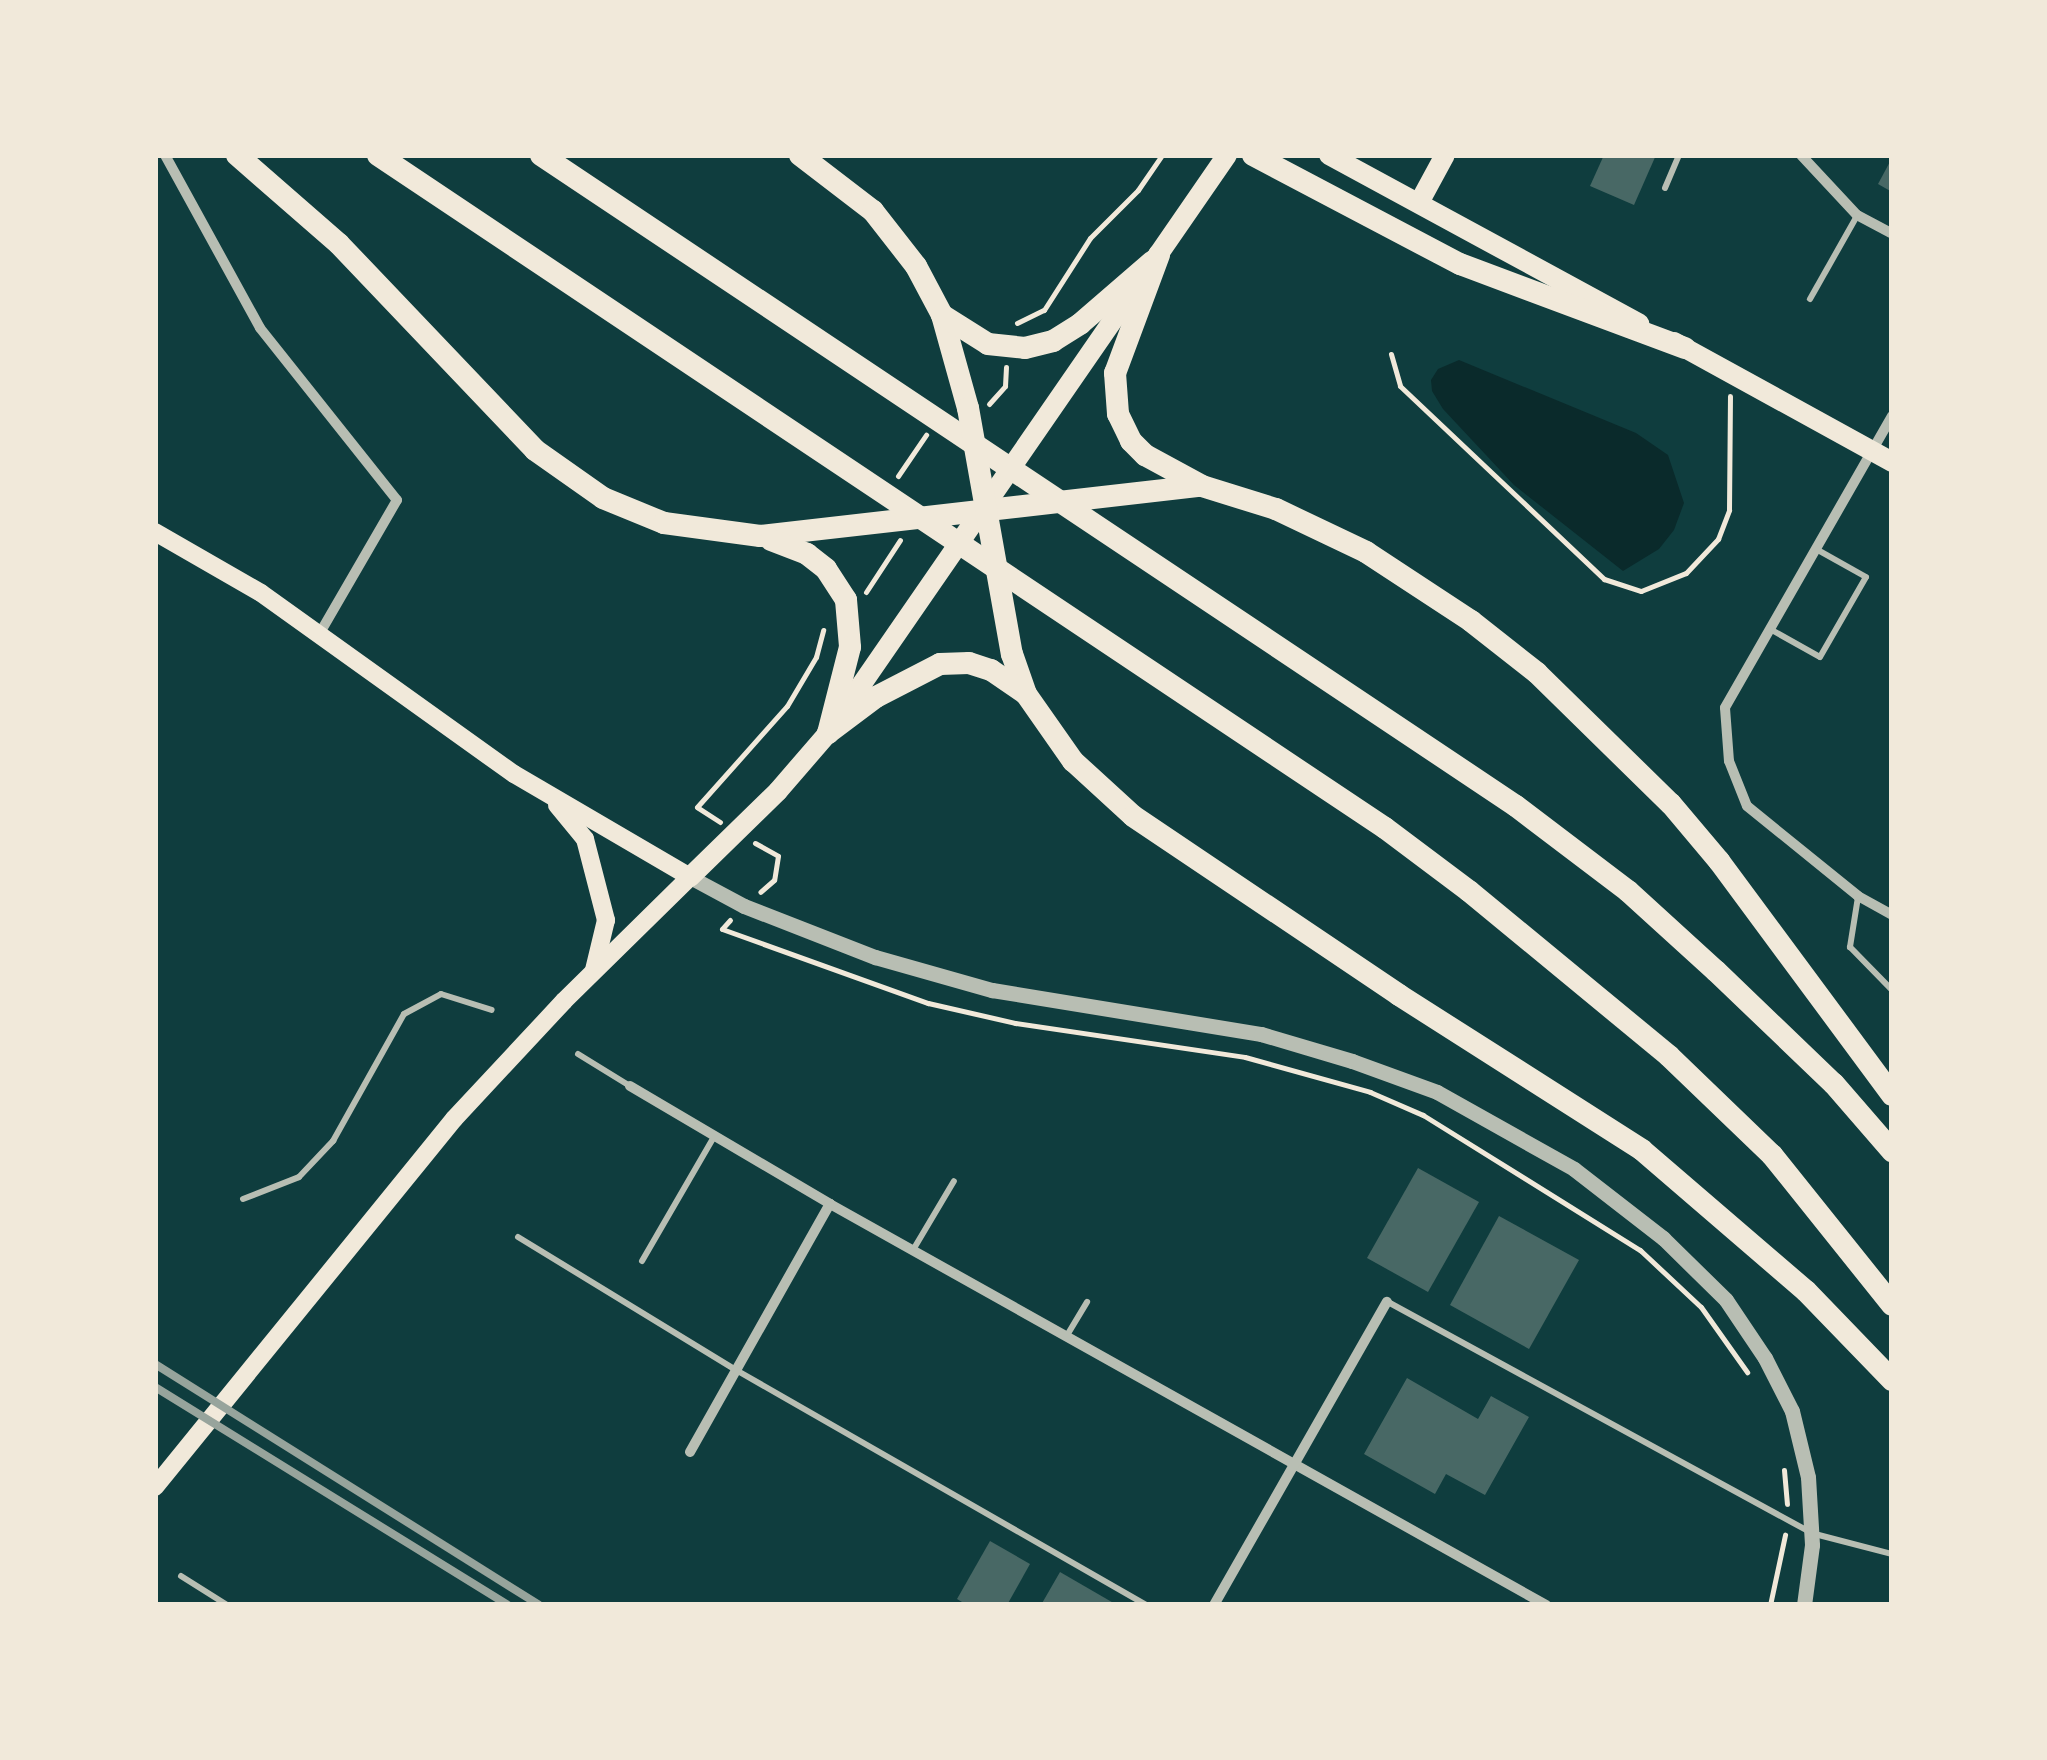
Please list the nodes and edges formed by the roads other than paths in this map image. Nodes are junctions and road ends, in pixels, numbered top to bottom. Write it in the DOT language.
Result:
graph roads {
  1 [pos="165,155"];
  2 [pos="237,155"];
  3 [pos="378,155"];
  4 [pos="542,155"];
  5 [pos="800,155"];
  6 [pos="1226,155"];
  7 [pos="1253,155"];
  8 [pos="1329,155"];
  9 [pos="1445,155"];
  10 [pos="1679,155"];
  11 [pos="1801,155"];
  12 [pos="1666,188"];
  13 [pos="1420,201"];
  14 [pos="1857,214"];
  15 [pos="1892,234"];
  16 [pos="1160,255"];
  17 [pos="1810,300"];
  18 [pos="942,316"];
  19 [pos="1685,348"];
  20 [pos="1892,416"];
  21 [pos="1872,451"];
  22 [pos="1892,462"];
  23 [pos="1202,486"];
  24 [pos="985,508"];
  25 [pos="155,532"];
  26 [pos="760,536"];
  27 [pos="1816,549"];
  28 [pos="1770,628"];
  29 [pos="320,634"];
  30 [pos="1026,694"];
  31 [pos="828,732"];
  32 [pos="547,794"];
  33 [pos="690,877"];
  34 [pos="1858,896"];
  35 [pos="1892,914"];
  36 [pos="594,970"];
  37 [pos="1892,990"];
  38 [pos="492,1010"];
  39 [pos="578,1054"];
  40 [pos="630,1086"];
  41 [pos="1892,1095"];
  42 [pos="714,1136"];
  43 [pos="1892,1151"];
  44 [pos="954,1180"];
  45 [pos="243,1199"];
  46 [pos="830,1204"];
  47 [pos="518,1237"];
  48 [pos="913,1251"];
  49 [pos="642,1261"];
  50 [pos="1087,1302"];
  51 [pos="1386,1302"];
  52 [pos="1892,1305"];
  53 [pos="1066,1337"];
  54 [pos="736,1370"];
  55 [pos="1892,1380"];
  56 [pos="690,1452"];
  57 [pos="1294,1465"];
  58 [pos="155,1487"];
  59 [pos="1811,1533"];
  60 [pos="1892,1554"];
  61 [pos="181,1576"];
  62 [pos="228,1605"];
  63 [pos="1146,1605"];
  64 [pos="1214,1605"];
  65 [pos="1546,1605"];
  66 [pos="1804,1605"];
  1 -- 29 [label="street"];
  2 -- 26 [label="highway"];
  3 -- 52 [label="highway"];
  4 -- 43 [label="highway"];
  5 -- 18 [label="highway"];
  6 -- 16 [label="main road"];
  7 -- 19 [label="highway"];
  8 -- 13 [label="main road"];
  9 -- 13 [label="main road"];
  10 -- 12 [label="lane"];
  11 -- 14 [label="street"];
  13 -- 19 [label="main road"];
  14 -- 15 [label="street"];
  14 -- 17 [label="lane"];
  16 -- 18 [label="highway"];
  16 -- 23 [label="highway"];
  16 -- 24 [label="main road"];
  18 -- 24 [label="highway"];
  19 -- 21 [label="main road"];
  20 -- 21 [label="street"];
  21 -- 22 [label="main road"];
  21 -- 27 [label="street"];
  23 -- 24 [label="highway"];
  23 -- 41 [label="highway"];
  24 -- 26 [label="highway"];
  24 -- 30 [label="highway"];
  24 -- 31 [label="main road"];
  25 -- 29 [label="main road"];
  26 -- 31 [label="highway"];
  27 -- 28 [label="street"];
  27 -- 28 [label="lane"];
  28 -- 34 [label="street"];
  29 -- 32 [label="main road"];
  30 -- 31 [label="highway"];
  30 -- 55 [label="highway"];
  31 -- 33 [label="main road"];
  32 -- 33 [label="main road"];
  32 -- 36 [label="main road"];
  33 -- 36 [label="main road"];
  33 -- 59 [label="street"];
  34 -- 35 [label="street"];
  34 -- 37 [label="lane"];
  36 -- 58 [label="main road"];
  38 -- 45 [label="lane"];
  39 -- 40 [label="lane"];
  40 -- 42 [label="street"];
  42 -- 46 [label="street"];
  42 -- 49 [label="lane"];
  44 -- 48 [label="lane"];
  46 -- 48 [label="street"];
  46 -- 54 [label="street"];
  47 -- 54 [label="lane"];
  48 -- 53 [label="street"];
  50 -- 53 [label="lane"];
  51 -- 57 [label="street"];
  51 -- 59 [label="lane"];
  53 -- 57 [label="street"];
  54 -- 56 [label="street"];
  54 -- 63 [label="lane"];
  57 -- 64 [label="street"];
  57 -- 65 [label="street"];
  59 -- 60 [label="lane"];
  59 -- 66 [label="street"];
  61 -- 62 [label="lane"];
}
